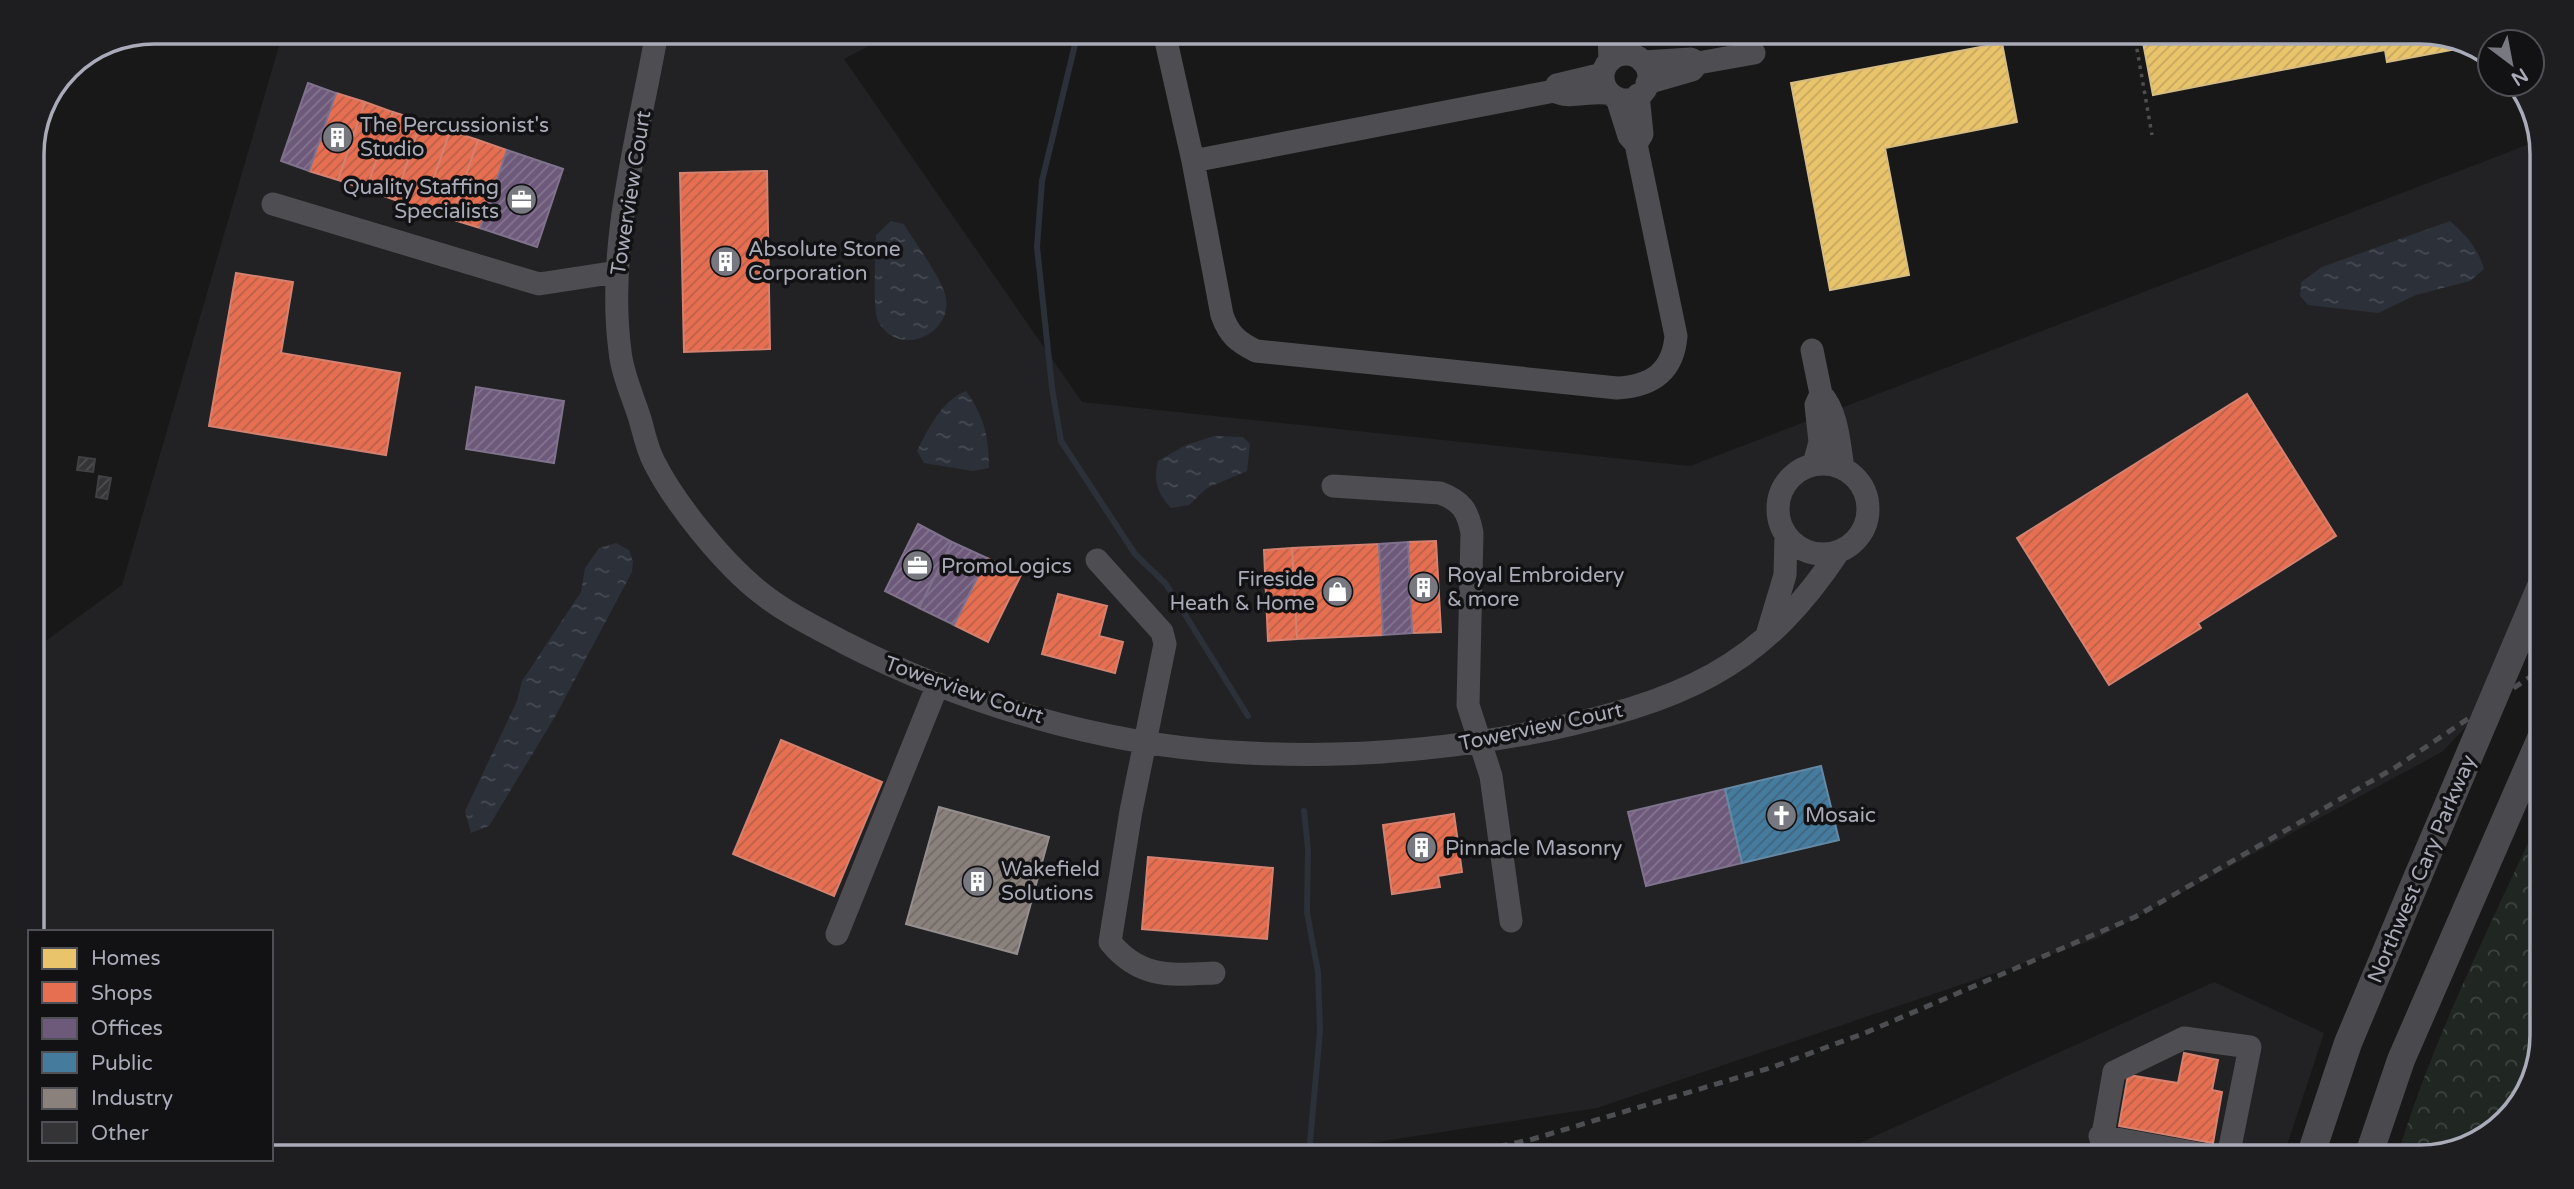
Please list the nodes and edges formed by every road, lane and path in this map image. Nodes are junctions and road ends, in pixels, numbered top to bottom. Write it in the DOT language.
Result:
graph roads {
  1 [pos="655,44"];
  2 [pos="1167,44"];
  3 [pos="1613,44"];
  4 [pos="1624,44"];
  5 [pos="2136,44"];
  6 [pos="1754,53"];
  7 [pos="1625,78"];
  8 [pos="2152,135"];
  9 [pos="1193,161"];
  10 [pos="274,204"];
  11 [pos="617,272"];
  12 [pos="1812,350"];
  13 [pos="1821,394"];
  14 [pos="1814,464"];
  15 [pos="1843,468"];
  16 [pos="1333,486"];
  17 [pos="1786,535"];
  18 [pos="1839,551"];
  19 [pos="1097,560"];
  20 [pos="2530,612"];
  21 [pos="1768,635"];
  22 [pos="938,684"];
  23 [pos="1146,741"];
  24 [pos="1480,744"];
  25 [pos="2530,763"];
  26 [pos="1511,921"];
  27 [pos="837,934"];
  28 [pos="1214,973"];
  29 [pos="2100,1145"];
  30 [pos="2230,1145"];
  31 [pos="2314,1145"];
  32 [pos="2372,1145"];
  1 -- 11 [label="street, Towerview Court"];
  2 -- 9 [label="street"];
  3 -- 7 [label="street"];
  4 -- 7 [label="street"];
  5 -- 8 [label="path"];
  6 -- 7 [label="street"];
  7 -- 9 [label="street"];
  7 -- 9 [label="street"];
  10 -- 11 [label="street"];
  11 -- 22 [label="street, Towerview Court"];
  12 -- 13 [label="street"];
  13 -- 14 [label="street"];
  13 -- 15 [label="street"];
  14 -- 15 [label="street"];
  14 -- 17 [label="street"];
  15 -- 18 [label="street"];
  16 -- 24 [label="street"];
  17 -- 18 [label="street"];
  17 -- 21 [label="street"];
  18 -- 21 [label="street, Towerview Court"];
  19 -- 23 [label="street"];
  20 -- 31 [label="main road, Northwest Cary Parkway, bridge"];
  21 -- 24 [label="street, Towerview Court"];
  22 -- 23 [label="street, Towerview Court"];
  22 -- 27 [label="street"];
  23 -- 24 [label="street, Towerview Court"];
  23 -- 28 [label="street"];
  24 -- 26 [label="street"];
  25 -- 32 [label="main road"];
  29 -- 30 [label="street"];
}
